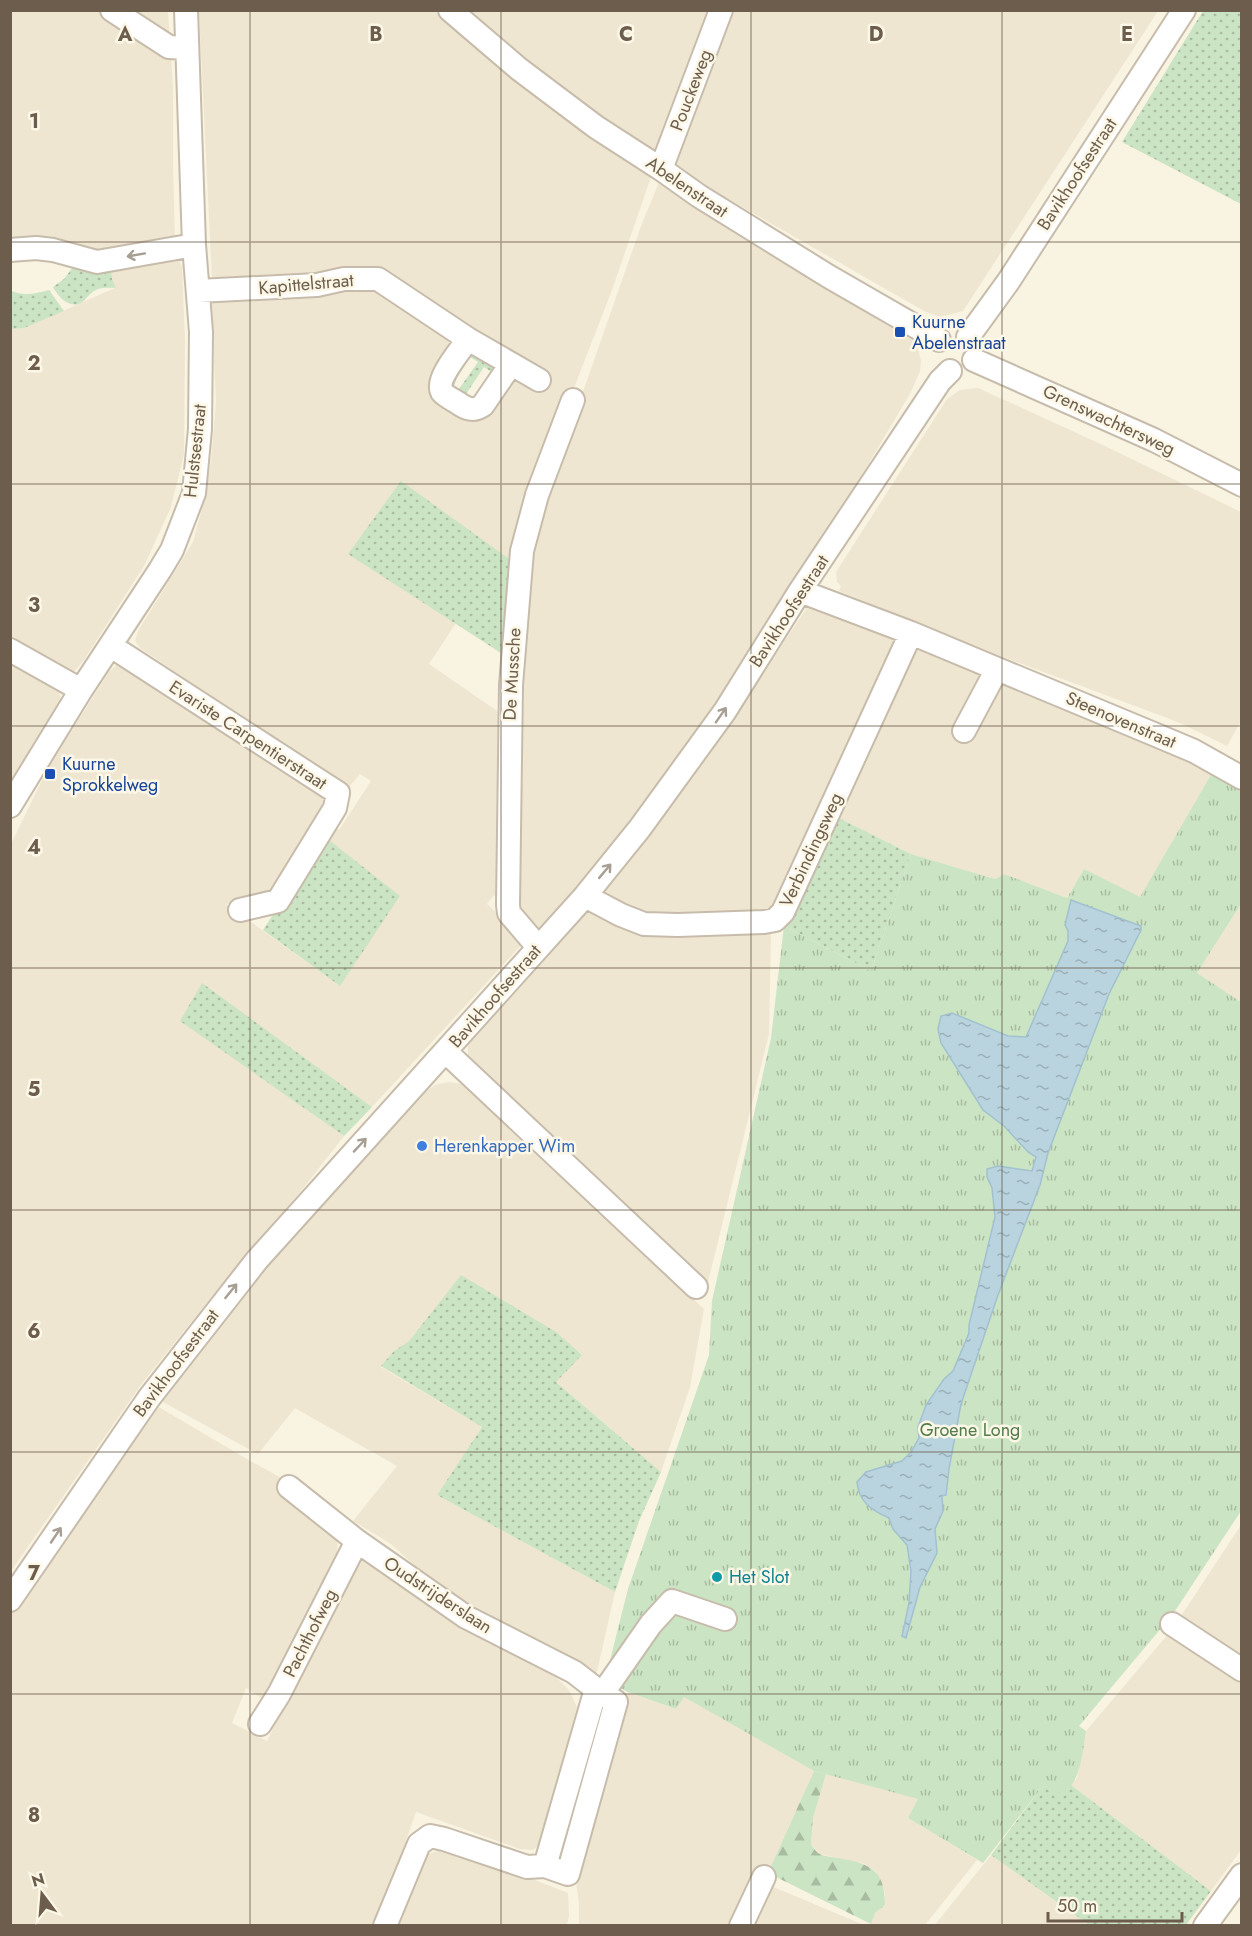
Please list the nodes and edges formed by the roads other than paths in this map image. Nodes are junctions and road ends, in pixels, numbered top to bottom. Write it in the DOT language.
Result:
graph roads {
  1 [pos="112,10"];
  2 [pos="186,10"];
  3 [pos="450,10"];
  4 [pos="721,10"];
  5 [pos="1184,10"];
  6 [pos="187,48"];
  7 [pos="661,169"];
  8 [pos="194,245"];
  9 [pos="10,250"];
  10 [pos="198,291"];
  11 [pos="968,337"];
  12 [pos="468,339"];
  13 [pos="939,340"];
  14 [pos="974,360"];
  15 [pos="511,364"];
  16 [pos="950,371"];
  17 [pos="539,380"];
  18 [pos="573,400"];
  19 [pos="1242,485"];
  20 [pos="800,591"];
  21 [pos="911,633"];
  22 [pos="111,646"];
  23 [pos="10,650"];
  24 [pos="997,669"];
  25 [pos="81,690"];
  26 [pos="964,731"];
  27 [pos="1242,778"];
  28 [pos="10,806"];
  29 [pos="585,896"];
  30 [pos="240,910"];
  31 [pos="538,947"];
  32 [pos="446,1052"];
  33 [pos="696,1287"];
  34 [pos="289,1487"];
  35 [pos="357,1541"];
  36 [pos="10,1600"];
  37 [pos="725,1619"];
  38 [pos="1172,1624"];
  39 [pos="1242,1670"];
  40 [pos="596,1689"];
  41 [pos="260,1724"];
  42 [pos="1242,1875"];
  43 [pos="764,1877"];
  44 [pos="385,1926"];
  45 [pos="741,1926"];
  46 [pos="1204,1926"];
  1 -- 6 [label="street"];
  2 -- 6 [label="street, Hulstsestraat"];
  3 -- 7 [label="street, Abelenstraat"];
  4 -- 7 [label="street, Pouckeweg"];
  5 -- 11 [label="street, Bavikhoofsestraat"];
  6 -- 8 [label="street, Hulstsestraat"];
  7 -- 13 [label="street, Abelenstraat"];
  8 -- 9 [label="street, one-way"];
  8 -- 10 [label="street, Hulstsestraat"];
  10 -- 12 [label="street, Kapittelstraat"];
  10 -- 22 [label="street, Hulstsestraat"];
  11 -- 13 [label="street"];
  11 -- 14 [label="street"];
  12 -- 15 [label="street, Kapittelstraat"];
  12 -- 15 [label="street"];
  13 -- 16 [label="street"];
  14 -- 16 [label="street"];
  14 -- 19 [label="street, Grenswachtersweg"];
  15 -- 17 [label="street, Kapittelstraat"];
  16 -- 20 [label="street, Bavikhoofsestraat"];
  18 -- 31 [label="street, De Mussche"];
  20 -- 21 [label="street, Steenovenstraat"];
  29 -- 20 [label="street, Bavikhoofsestraat, one-way"];
  21 -- 24 [label="street, Steenovenstraat"];
  21 -- 29 [label="street, Verbindingsweg"];
  22 -- 25 [label="street, Hulstsestraat"];
  22 -- 30 [label="street, Evariste Carpentierstraat"];
  23 -- 25 [label="street"];
  24 -- 26 [label="street"];
  24 -- 27 [label="street, Steenovenstraat"];
  25 -- 28 [label="street, Hulstsestraat"];
  29 -- 31 [label="street, Bavikhoofsestraat"];
  31 -- 32 [label="street, Bavikhoofsestraat"];
  32 -- 33 [label="street"];
  36 -- 32 [label="street, Bavikhoofsestraat, one-way"];
  34 -- 35 [label="street, Oudstrijderslaan"];
  35 -- 40 [label="street, Oudstrijderslaan"];
  35 -- 41 [label="street, Pachthofweg"];
  37 -- 40 [label="street"];
  38 -- 39 [label="street"];
  40 -- 44 [label="street"];
  42 -- 46 [label="street"];
  43 -- 45 [label="street"];
}
